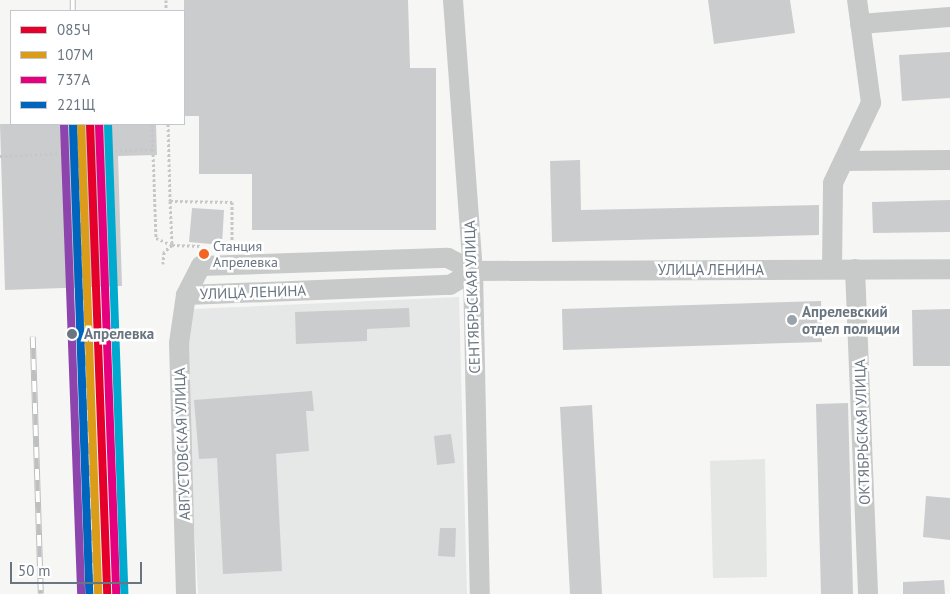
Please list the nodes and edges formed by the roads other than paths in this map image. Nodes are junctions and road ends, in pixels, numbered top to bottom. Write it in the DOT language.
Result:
graph roads {
  1 [pos="453,0"];
  2 [pos="857,0"];
  3 [pos="950,17"];
  4 [pos="860,24"];
  5 [pos="950,160"];
  6 [pos="844,161"];
  7 [pos="832,269"];
  8 [pos="855,269"];
  9 [pos="950,269"];
  10 [pos="473,271"];
  11 [pos="186,295"];
  12 [pos="186,594"];
  13 [pos="480,594"];
  14 [pos="868,594"];
  1 -- 10 [label="street, СЕНТЯБРЬСКАЯ УЛИЦА"];
  2 -- 4 [label="street"];
  3 -- 4 [label="street"];
  4 -- 6 [label="street"];
  5 -- 6 [label="street"];
  6 -- 7 [label="street"];
  7 -- 8 [label="street, УЛИЦА ЛЕНИНА"];
  7 -- 10 [label="street, УЛИЦА ЛЕНИНА"];
  8 -- 9 [label="street, УЛИЦА ЛЕНИНА"];
  8 -- 14 [label="street, ОКТЯБРЬСКАЯ УЛИЦА"];
  10 -- 11 [label="street, УЛИЦА ЛЕНИНА"];
  10 -- 11 [label="street, УЛИЦА ЛЕНИНА"];
  10 -- 13 [label="street, СЕНТЯБРЬСКАЯ УЛИЦА"];
  11 -- 12 [label="street, АВГУСТОВСКАЯ УЛИЦА"];
}
